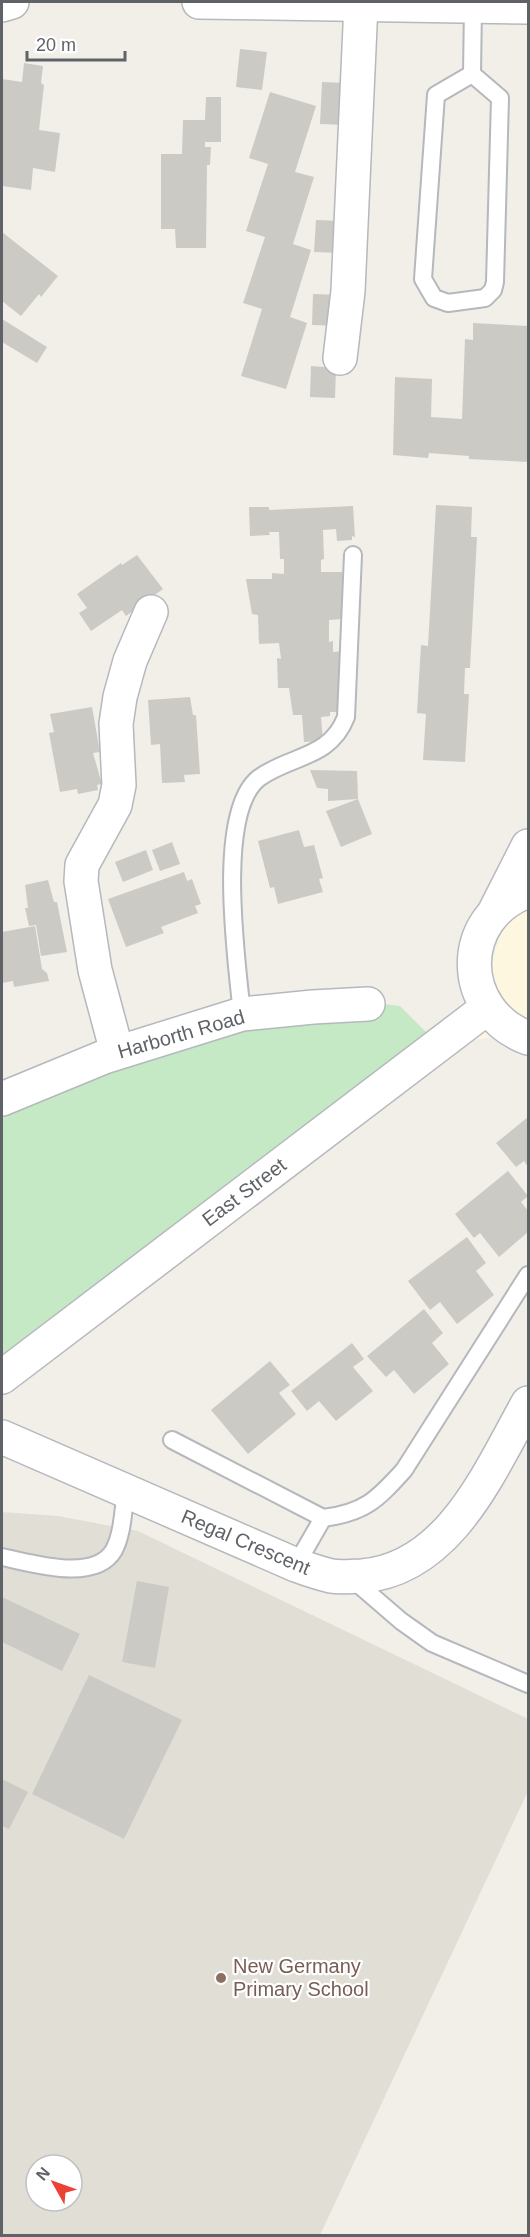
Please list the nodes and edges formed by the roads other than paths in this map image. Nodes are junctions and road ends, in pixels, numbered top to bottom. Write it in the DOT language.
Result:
graph roads {
  1 [pos="12,2"];
  2 [pos="198,2"];
  3 [pos="412,3"];
  4 [pos="362,4"];
  5 [pos="2,5"];
  6 [pos="473,6"];
  7 [pos="528,7"];
  8 [pos="472,74"];
  9 [pos="340,358"];
  10 [pos="353,555"];
  11 [pos="151,612"];
  12 [pos="528,846"];
  13 [pos="528,891"];
  14 [pos="494,913"];
  15 [pos="368,1004"];
  16 [pos="487,1008"];
  17 [pos="242,1014"];
  18 [pos="528,1038"];
  19 [pos="117,1052"];
  20 [pos="2,1099"];
  21 [pos="528,1275"];
  22 [pos="2,1377"];
  23 [pos="528,1403"];
  24 [pos="2,1437"];
  25 [pos="172,1440"];
  26 [pos="126,1491"];
  27 [pos="323,1518"];
  28 [pos="2,1557"];
  29 [pos="296,1565"];
  30 [pos="350,1577"];
  31 [pos="528,1684"];
  1 -- 5 [label="street"];
  2 -- 4 [label="street"];
  3 -- 4 [label="street"];
  3 -- 6 [label="street"];
  4 -- 9 [label="street"];
  6 -- 7 [label="street"];
  6 -- 8 [label="lane"];
  8 -- 8 [label="lane"];
  10 -- 17 [label="lane"];
  11 -- 19 [label="street"];
  12 -- 14 [label="street"];
  13 -- 14 [label="street"];
  14 -- 16 [label="street"];
  15 -- 17 [label="street, Harborth Road"];
  16 -- 18 [label="street"];
  16 -- 22 [label="street, East Street"];
  17 -- 19 [label="street, Harborth Road"];
  19 -- 20 [label="street, Harborth Road"];
  21 -- 27 [label="lane"];
  23 -- 30 [label="street, Regal Crescent"];
  24 -- 26 [label="street, Regal Crescent"];
  25 -- 27 [label="lane"];
  26 -- 28 [label="lane"];
  26 -- 29 [label="street, Regal Crescent"];
  27 -- 29 [label="lane"];
  29 -- 30 [label="street, Regal Crescent"];
  30 -- 31 [label="lane"];
}
